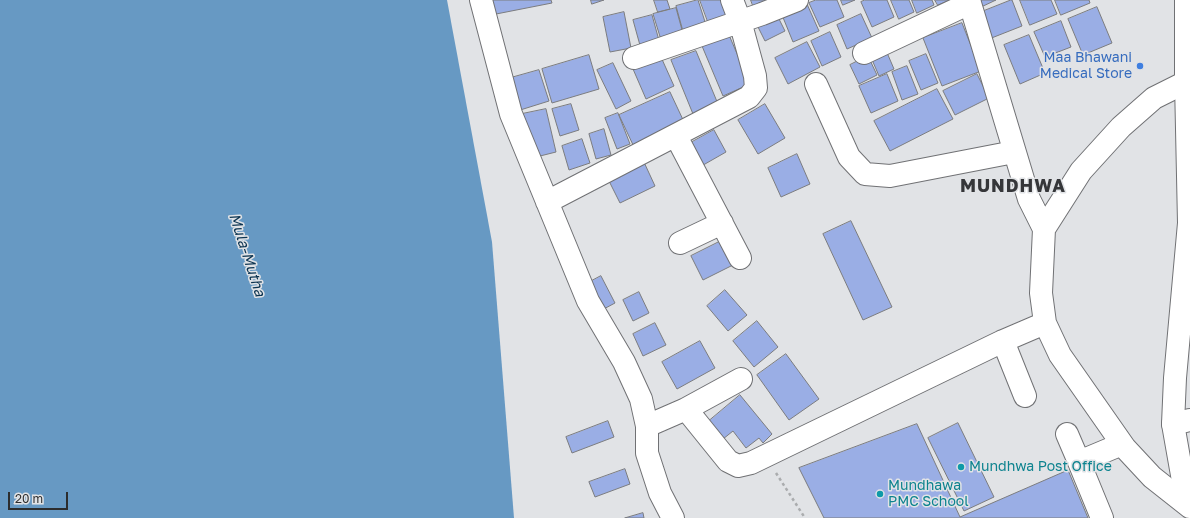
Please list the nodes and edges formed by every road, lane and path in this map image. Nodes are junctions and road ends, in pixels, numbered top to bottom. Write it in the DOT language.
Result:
graph roads {
  1 [pos="481,0"];
  2 [pos="732,0"];
  3 [pos="797,0"];
  4 [pos="1186,0"];
  5 [pos="970,2"];
  6 [pos="740,21"];
  7 [pos="864,53"];
  8 [pos="634,58"];
  9 [pos="1188,82"];
  10 [pos="816,84"];
  11 [pos="676,136"];
  12 [pos="1014,152"];
  13 [pos="547,202"];
  14 [pos="722,223"];
  15 [pos="1044,229"];
  16 [pos="680,243"];
  17 [pos="740,258"];
  18 [pos="1045,323"];
  19 [pos="1003,341"];
  20 [pos="740,378"];
  21 [pos="1025,396"];
  22 [pos="686,409"];
  23 [pos="1182,422"];
  24 [pos="647,426"];
  25 [pos="1067,434"];
  26 [pos="1122,444"];
  27 [pos="765,456"];
  28 [pos="1079,462"];
  29 [pos="1190,501"];
  30 [pos="1190,507"];
  31 [pos="673,518"];
  32 [pos="805,518"];
  33 [pos="1102,518"];
  1 -- 13 [label="street"];
  2 -- 6 [label="street"];
  3 -- 6 [label="street"];
  4 -- 9 [label="street"];
  5 -- 7 [label="street"];
  5 -- 12 [label="street"];
  6 -- 8 [label="street"];
  6 -- 11 [label="street"];
  9 -- 15 [label="street"];
  9 -- 23 [label="street"];
  10 -- 12 [label="street"];
  11 -- 13 [label="street"];
  11 -- 14 [label="street"];
  12 -- 15 [label="street"];
  13 -- 24 [label="street"];
  14 -- 16 [label="street"];
  14 -- 17 [label="street"];
  15 -- 18 [label="street"];
  18 -- 19 [label="street"];
  18 -- 26 [label="street"];
  19 -- 21 [label="street"];
  19 -- 27 [label="street"];
  20 -- 22 [label="street"];
  22 -- 24 [label="street"];
  22 -- 27 [label="street"];
  23 -- 29 [label="street"];
  24 -- 31 [label="street"];
  25 -- 28 [label="street"];
  26 -- 28 [label="street"];
  26 -- 30 [label="street"];
  27 -- 32 [label="path"];
  28 -- 33 [label="street"];
}
